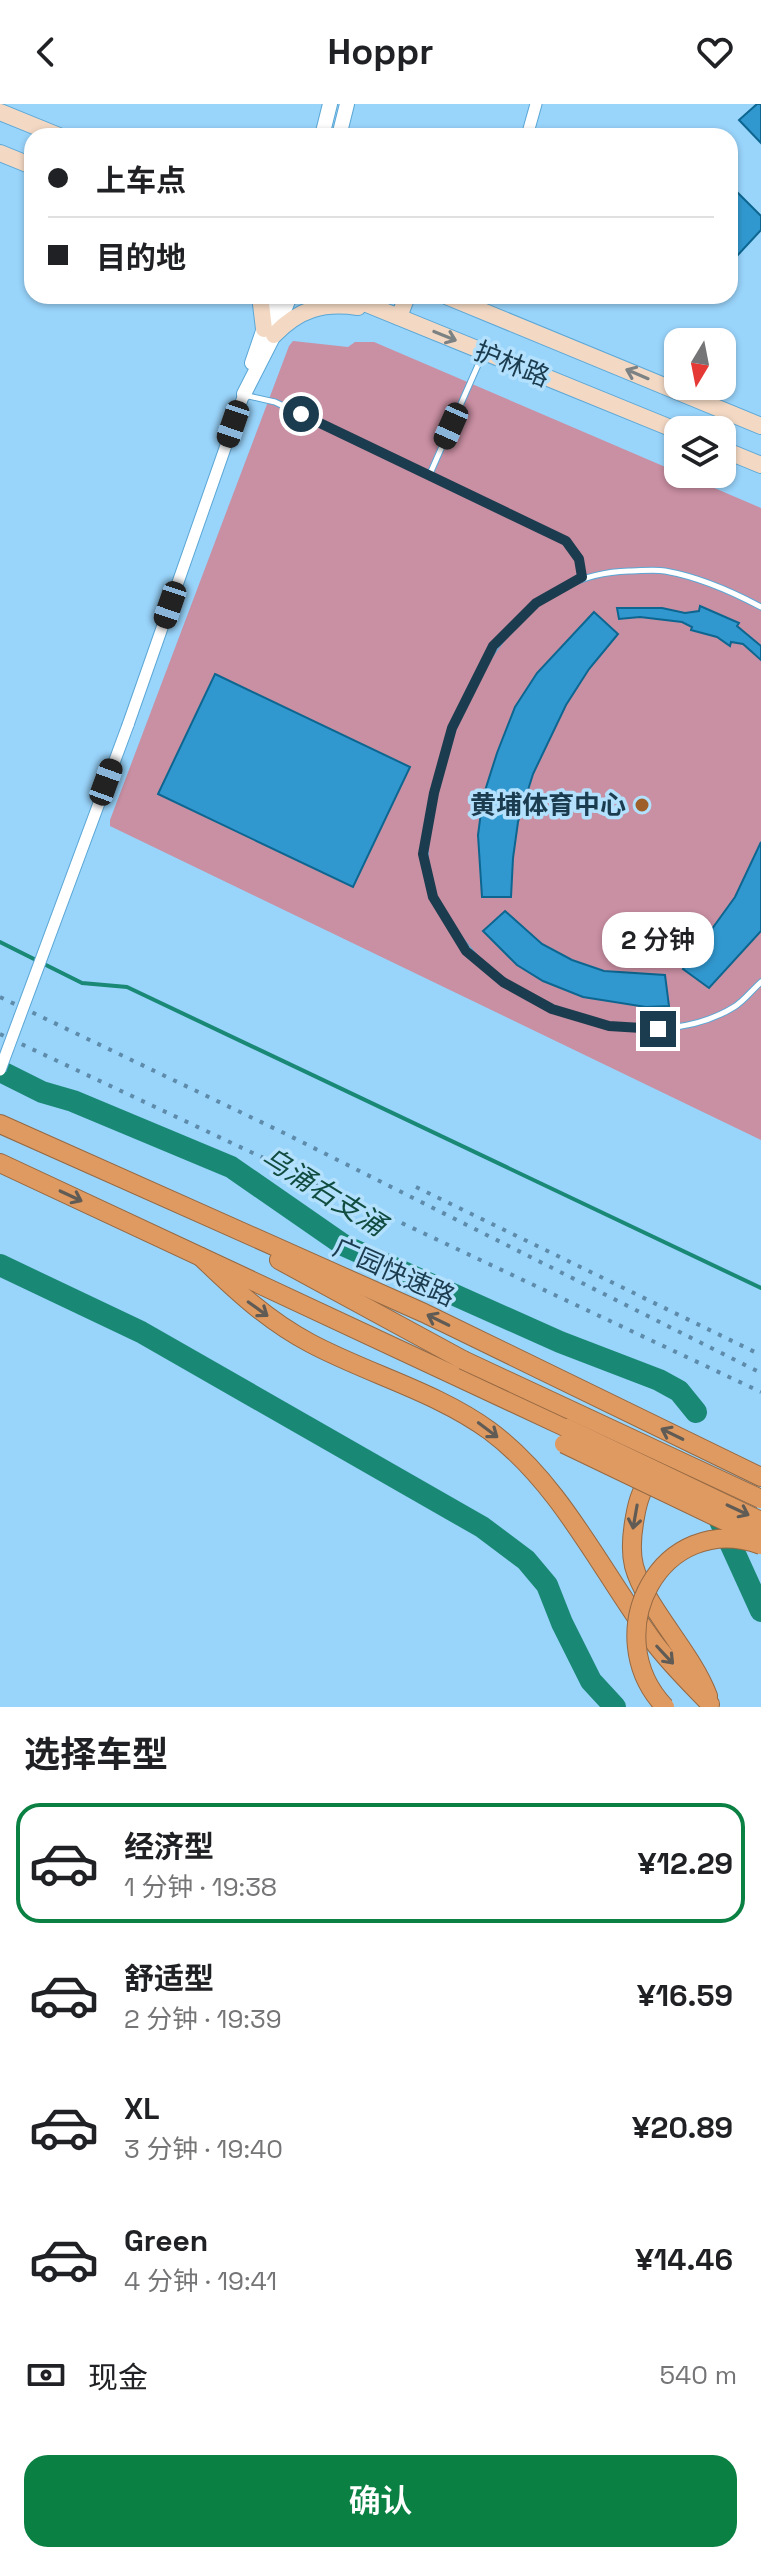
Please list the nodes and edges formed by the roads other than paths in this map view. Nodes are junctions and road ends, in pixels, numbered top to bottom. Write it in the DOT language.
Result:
graph roads {
  1 [pos="330,104"];
  2 [pos="347,104"];
  3 [pos="536,104"];
  4 [pos="0,112"];
  5 [pos="39,128"];
  6 [pos="324,128"];
  7 [pos="341,128"];
  8 [pos="529,128"];
  9 [pos="0,153"];
  10 [pos="24,163"];
  11 [pos="262,304"];
  12 [pos="274,304"];
  13 [pos="285,304"];
  14 [pos="329,304"];
  15 [pos="342,304"];
  16 [pos="367,304"];
  17 [pos="404,304"];
  18 [pos="484,304"];
  19 [pos="379,309"];
  20 [pos="399,317"];
  21 [pos="269,332"];
  22 [pos="484,352"];
  23 [pos="244,394"];
  24 [pos="664,425"];
  25 [pos="761,426"];
  26 [pos="736,455"];
  27 [pos="761,465"];
  28 [pos="429,476"];
  29 [pos="582,577"];
  30 [pos="761,607"];
  31 [pos="761,982"];
  32 [pos="0,1070"];
  33 [pos="0,1124"];
  34 [pos="0,1163"];
  35 [pos="189,1209"];
  36 [pos="201,1257"];
  37 [pos="565,1436"];
  38 [pos="742,1468"];
  39 [pos="761,1477"];
  40 [pos="761,1499"];
  41 [pos="761,1521"];
  42 [pos="761,1542"];
  43 [pos="711,1706"];
  44 [pos="665,1707"];
  1 -- 6 [label="street"];
  2 -- 7 [label="street"];
  3 -- 8 [label="street"];
  4 -- 5 [label="main road"];
  9 -- 10 [label="main road"];
  11 -- 21 [label="main road"];
  12 -- 21 [label="street"];
  13 -- 21 [label="street"];
  14 -- 21 [label="main road"];
  15 -- 19 [label="main road"];
  16 -- 19 [label="main road, 护林路"];
  17 -- 20 [label="main road"];
  25 -- 18 [label="main road, 护林路, one-way"];
  19 -- 20 [label="main road, 护林路"];
  20 -- 22 [label="main road, 护林路, one-way"];
  21 -- 23 [label="street"];
  22 -- 24 [label="main road, 护林路"];
  22 -- 28 [label="lane"];
  23 -- 28 [label="lane"];
  23 -- 32 [label="street, bridge"];
  26 -- 27 [label="main road"];
  28 -- 29 [label="lane"];
  29 -- 30 [label="lane"];
  29 -- 31 [label="lane"];
  33 -- 35 [label="highway, 广园快速路"];
  34 -- 36 [label="highway, one-way"];
  38 -- 35 [label="highway, 广园快速路, one-way"];
  35 -- 40 [label="highway, bridge"];
  36 -- 37 [label="highway"];
  36 -- 43 [label="highway, one-way"];
  37 -- 41 [label="highway, one-way, bridge"];
  37 -- 42 [label="highway, bridge"];
  38 -- 39 [label="highway, 广园快速路"];
  38 -- 43 [label="highway, one-way, bridge"];
  42 -- 44 [label="highway, bridge"];
}
